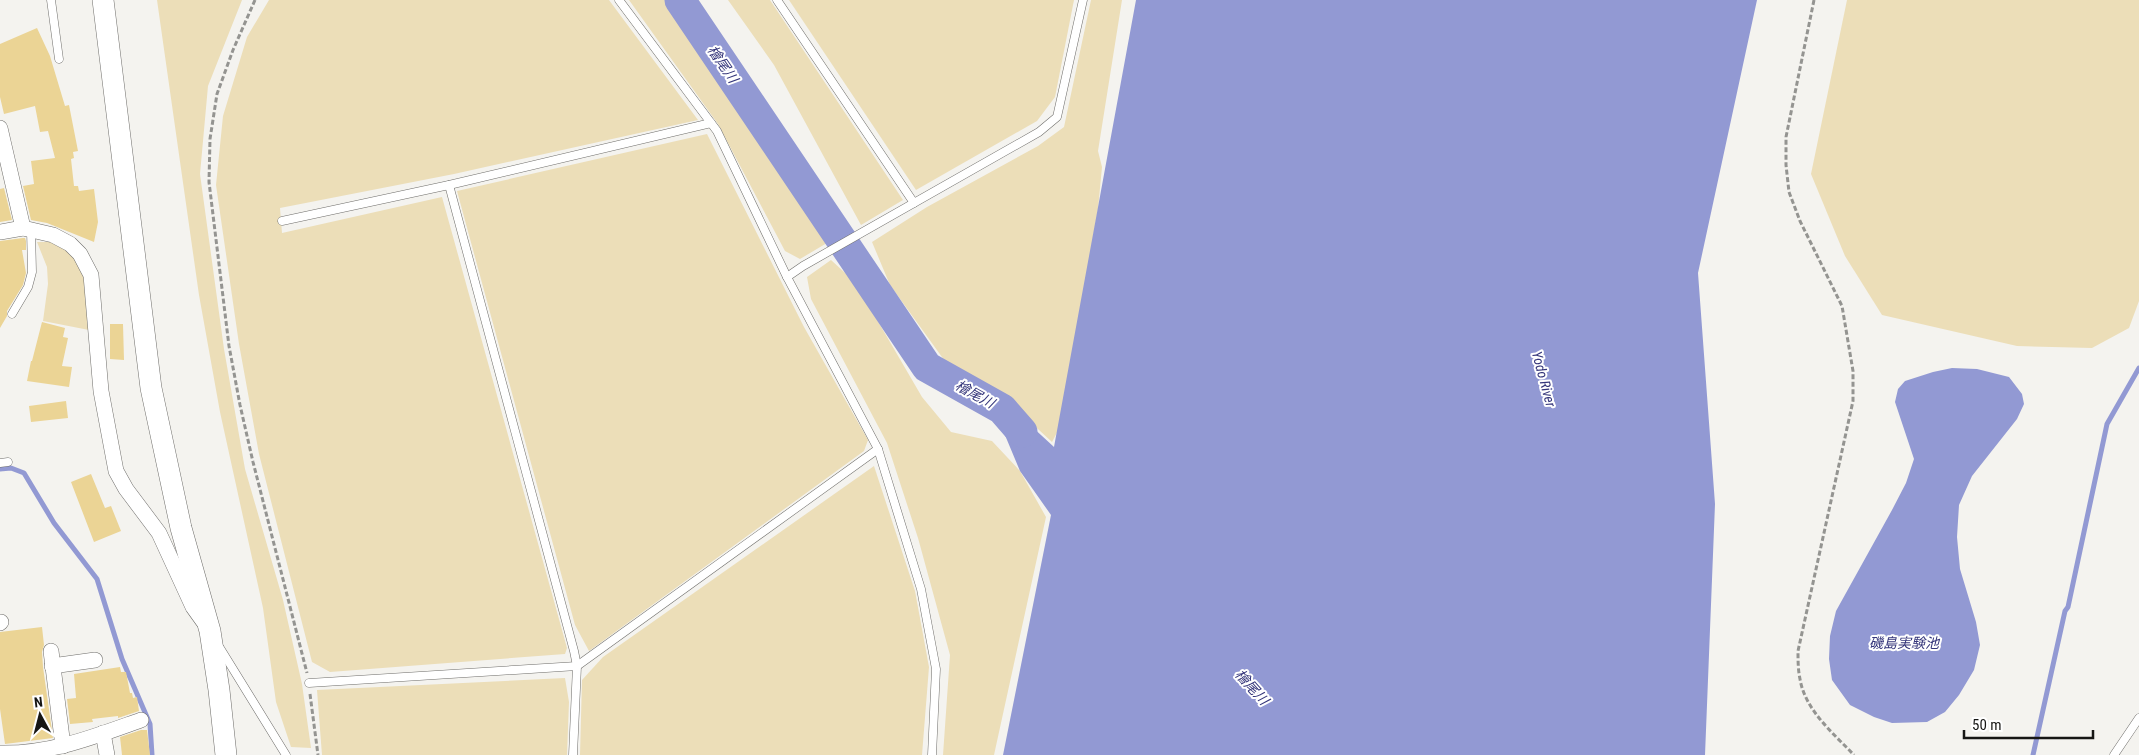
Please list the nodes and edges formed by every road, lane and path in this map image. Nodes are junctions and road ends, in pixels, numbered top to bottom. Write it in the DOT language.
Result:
graph roads {
  1 [pos="51,0"];
  2 [pos="103,0"];
  3 [pos="255,0"];
  4 [pos="620,0"];
  5 [pos="777,0"];
  6 [pos="1083,0"];
  7 [pos="1814,0"];
  8 [pos="59,59"];
  9 [pos="711,123"];
  10 [pos="0,128"];
  11 [pos="449,185"];
  12 [pos="914,203"];
  13 [pos="282,221"];
  14 [pos="27,229"];
  15 [pos="0,232"];
  16 [pos="787,277"];
  17 [pos="12,314"];
  18 [pos="878,449"];
  19 [pos="210,630"];
  20 [pos="95,660"];
  21 [pos="577,666"];
  22 [pos="309,683"];
  23 [pos="2139,718"];
  24 [pos="141,720"];
  25 [pos="103,733"];
  26 [pos="63,746"];
  27 [pos="0,753"];
  28 [pos="107,755"];
  29 [pos="226,755"];
  30 [pos="286,755"];
  31 [pos="318,755"];
  32 [pos="573,755"];
  33 [pos="932,755"];
  34 [pos="1854,755"];
  35 [pos="2114,755"];
  1 -- 8 [label="lane"];
  2 -- 19 [label="street"];
  3 -- 22 [label="path"];
  4 -- 9 [label="lane"];
  5 -- 12 [label="lane"];
  6 -- 12 [label="lane"];
  7 -- 34 [label="path"];
  9 -- 11 [label="lane"];
  9 -- 16 [label="lane"];
  10 -- 14 [label="street"];
  11 -- 13 [label="lane"];
  11 -- 21 [label="lane"];
  12 -- 16 [label="lane"];
  14 -- 15 [label="street"];
  14 -- 17 [label="lane"];
  14 -- 19 [label="street"];
  16 -- 18 [label="lane"];
  18 -- 21 [label="lane"];
  18 -- 33 [label="lane"];
  19 -- 29 [label="street"];
  19 -- 30 [label="lane"];
  20 -- 26 [label="street"];
  21 -- 22 [label="lane"];
  21 -- 32 [label="lane"];
  22 -- 31 [label="path"];
  23 -- 35 [label="lane"];
  24 -- 25 [label="street"];
  25 -- 26 [label="street"];
  25 -- 28 [label="street"];
  26 -- 27 [label="street"];
}
